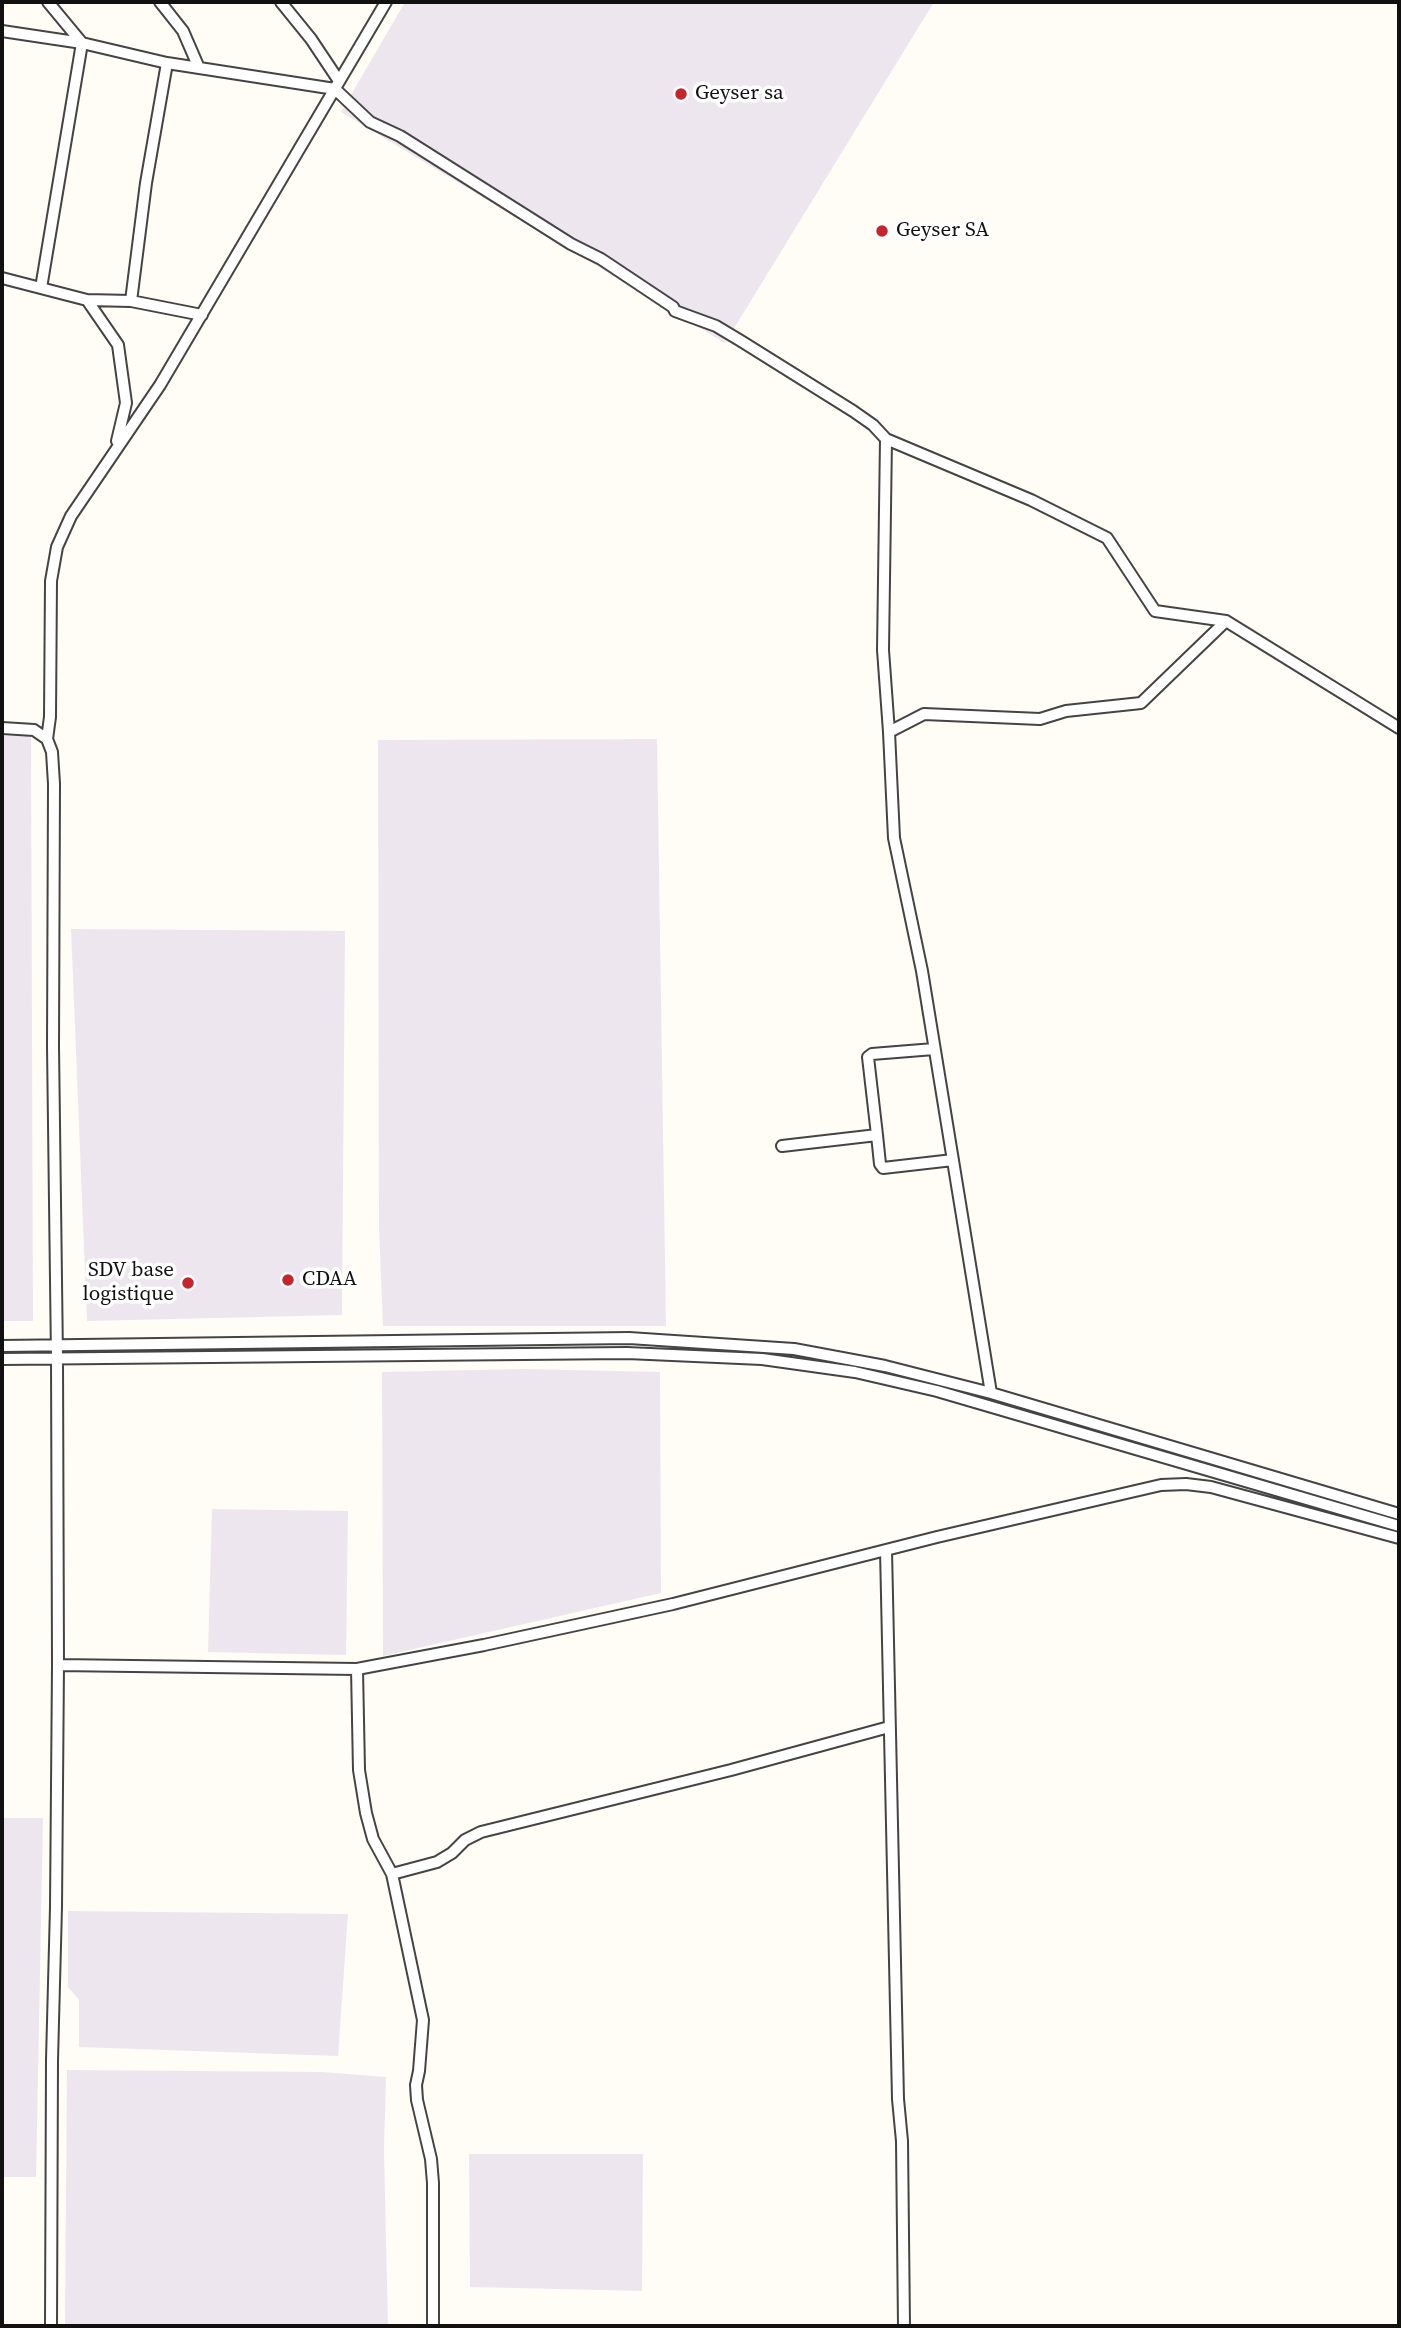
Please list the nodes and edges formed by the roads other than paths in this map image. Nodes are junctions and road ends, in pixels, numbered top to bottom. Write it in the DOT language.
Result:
graph roads {
  1 [pos="48,2"];
  2 [pos="160,2"];
  3 [pos="281,2"];
  4 [pos="386,2"];
  5 [pos="2,31"];
  6 [pos="82,43"];
  7 [pos="167,63"];
  8 [pos="199,68"];
  9 [pos="337,85"];
  10 [pos="2,278"];
  11 [pos="41,288"];
  12 [pos="87,300"];
  13 [pos="131,301"];
  14 [pos="202,315"];
  15 [pos="887,439"];
  16 [pos="116,447"];
  17 [pos="1226,621"];
  18 [pos="2,728"];
  19 [pos="1399,728"];
  20 [pos="889,732"];
  21 [pos="47,739"];
  22 [pos="934,1049"];
  23 [pos="877,1135"];
  24 [pos="782,1146"];
  25 [pos="953,1160"];
  26 [pos="57,1345"];
  27 [pos="2,1346"];
  28 [pos="57,1358"];
  29 [pos="2,1359"];
  30 [pos="991,1393"];
  31 [pos="1399,1514"];
  32 [pos="1399,1526"];
  33 [pos="1399,1538"];
  34 [pos="886,1550"];
  35 [pos="58,1665"];
  36 [pos="357,1669"];
  37 [pos="889,1727"];
  38 [pos="392,1874"];
  39 [pos="51,2326"];
  40 [pos="433,2326"];
  41 [pos="904,2326"];
  1 -- 6 [label="street"];
  2 -- 8 [label="street"];
  3 -- 9 [label="street"];
  4 -- 9 [label="street"];
  5 -- 6 [label="street"];
  6 -- 7 [label="street"];
  6 -- 11 [label="street"];
  7 -- 8 [label="street"];
  7 -- 13 [label="street"];
  8 -- 9 [label="street"];
  9 -- 14 [label="street"];
  9 -- 15 [label="street"];
  10 -- 11 [label="street"];
  11 -- 12 [label="street"];
  12 -- 13 [label="street"];
  12 -- 16 [label="street"];
  13 -- 14 [label="street"];
  14 -- 16 [label="street"];
  15 -- 17 [label="street"];
  15 -- 20 [label="street"];
  16 -- 21 [label="street"];
  17 -- 19 [label="street"];
  17 -- 20 [label="street"];
  18 -- 21 [label="street"];
  20 -- 22 [label="street"];
  21 -- 26 [label="street"];
  22 -- 23 [label="street"];
  22 -- 25 [label="street"];
  23 -- 24 [label="street"];
  23 -- 25 [label="street"];
  25 -- 30 [label="street"];
  26 -- 27 [label="street"];
  26 -- 28 [label="street"];
  26 -- 30 [label="street"];
  28 -- 29 [label="street"];
  28 -- 32 [label="street"];
  28 -- 35 [label="street"];
  30 -- 31 [label="street"];
  33 -- 34 [label="street"];
  34 -- 36 [label="street"];
  34 -- 37 [label="street"];
  35 -- 36 [label="street"];
  35 -- 39 [label="street"];
  36 -- 38 [label="street"];
  37 -- 38 [label="street"];
  37 -- 41 [label="street"];
  38 -- 40 [label="street"];
}
